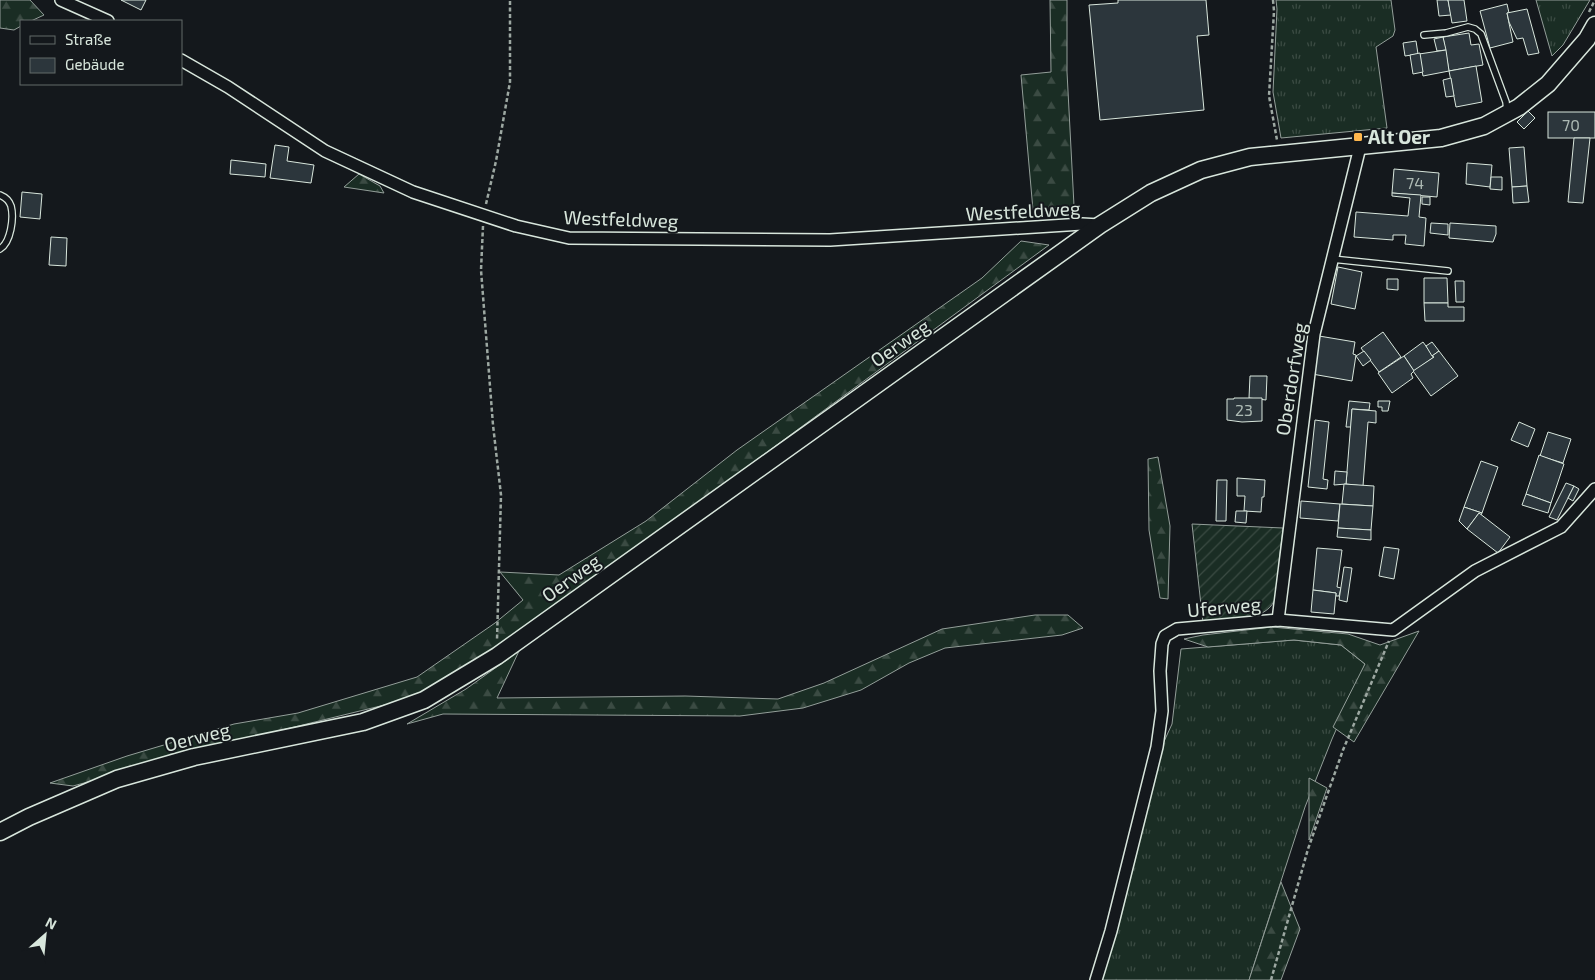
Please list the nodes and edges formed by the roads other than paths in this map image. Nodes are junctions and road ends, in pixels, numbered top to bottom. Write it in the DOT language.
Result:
graph roads {
  1 [pos="61,0"];
  2 [pos="106,20"];
  3 [pos="1595,25"];
  4 [pos="1424,35"];
  5 [pos="182,61"];
  6 [pos="1508,113"];
  7 [pos="1360,147"];
  8 [pos="0,195"];
  9 [pos="1100,225"];
  10 [pos="0,248"];
  11 [pos="1332,259"];
  12 [pos="1448,271"];
  13 [pos="1595,489"];
  14 [pos="1278,620"];
  15 [pos="0,832"];
  16 [pos="1096,980"];
  1 -- 2 [label="street"];
  3 -- 6 [label="street, Oerweg"];
  4 -- 6 [label="lane"];
  5 -- 9 [label="street, Westfeldweg"];
  6 -- 7 [label="street, Oerweg"];
  7 -- 9 [label="street, Oerweg"];
  7 -- 11 [label="street, Oberdorfweg"];
  8 -- 10 [label="lane"];
  9 -- 15 [label="street, Oerweg"];
  11 -- 12 [label="lane"];
  11 -- 14 [label="street, Oberdorfweg"];
  13 -- 14 [label="street, Uferweg"];
  14 -- 16 [label="street, Uferweg"];
}
